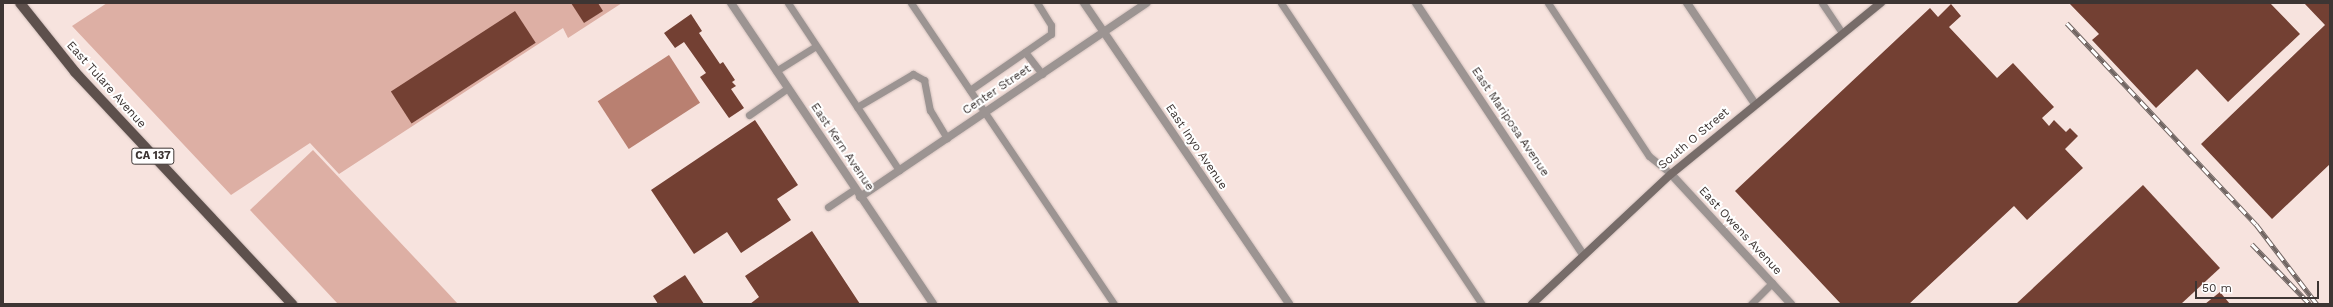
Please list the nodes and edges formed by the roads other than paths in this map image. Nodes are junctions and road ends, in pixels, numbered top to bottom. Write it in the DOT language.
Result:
graph roads {
  1 [pos="20,3"];
  2 [pos="731,3"];
  3 [pos="788,3"];
  4 [pos="911,3"];
  5 [pos="1037,3"];
  6 [pos="1084,3"];
  7 [pos="1147,3"];
  8 [pos="1281,3"];
  9 [pos="1416,3"];
  10 [pos="1548,3"];
  11 [pos="1687,3"];
  12 [pos="1822,3"];
  13 [pos="1881,3"];
  14 [pos="1104,33"];
  15 [pos="1842,33"];
  16 [pos="816,46"];
  17 [pos="1025,52"];
  18 [pos="776,71"];
  19 [pos="1042,74"];
  20 [pos="788,88"];
  21 [pos="970,90"];
  22 [pos="1755,104"];
  23 [pos="857,107"];
  24 [pos="985,112"];
  25 [pos="748,115"];
  26 [pos="947,138"];
  27 [pos="899,170"];
  28 [pos="1671,174"];
  29 [pos="855,189"];
  30 [pos="860,197"];
  31 [pos="828,207"];
  32 [pos="1583,254"];
  33 [pos="1772,283"];
  34 [pos="292,304"];
  35 [pos="933,304"];
  36 [pos="1114,304"];
  37 [pos="1289,304"];
  38 [pos="1482,304"];
  39 [pos="1532,304"];
  40 [pos="1751,304"];
  41 [pos="1792,304"];
  1 -- 34 [label="main road, East Tulare Avenue / CA 137"];
  2 -- 18 [label="street, East Kern Avenue"];
  3 -- 16 [label="lane"];
  4 -- 21 [label="lane"];
  5 -- 17 [label="lane"];
  6 -- 14 [label="street, East Inyo Avenue"];
  7 -- 14 [label="street, Center Street"];
  8 -- 38 [label="lane"];
  9 -- 32 [label="street, East Mariposa Avenue"];
  10 -- 28 [label="lane"];
  11 -- 22 [label="street"];
  12 -- 15 [label="lane"];
  13 -- 15 [label="main road, South O Street"];
  14 -- 19 [label="street, Center Street"];
  14 -- 37 [label="street, East Inyo Avenue"];
  15 -- 22 [label="main road, South O Street"];
  16 -- 18 [label="lane"];
  16 -- 23 [label="lane"];
  17 -- 19 [label="lane"];
  17 -- 21 [label="lane"];
  18 -- 20 [label="street, East Kern Avenue"];
  19 -- 24 [label="street, Center Street"];
  20 -- 25 [label="lane"];
  20 -- 29 [label="street, East Kern Avenue"];
  21 -- 24 [label="lane"];
  22 -- 28 [label="main road, South O Street"];
  23 -- 26 [label="lane"];
  23 -- 27 [label="lane"];
  24 -- 26 [label="street, Center Street"];
  24 -- 36 [label="lane"];
  26 -- 27 [label="street, Center Street"];
  27 -- 30 [label="street, Center Street"];
  28 -- 32 [label="main road, South O Street"];
  28 -- 33 [label="street, East Owens Avenue"];
  29 -- 30 [label="street, East Kern Avenue"];
  29 -- 31 [label="lane"];
  30 -- 35 [label="street, East Kern Avenue"];
  32 -- 39 [label="main road, South O Street"];
  33 -- 40 [label="lane"];
  33 -- 41 [label="street, East Owens Avenue"];
}
